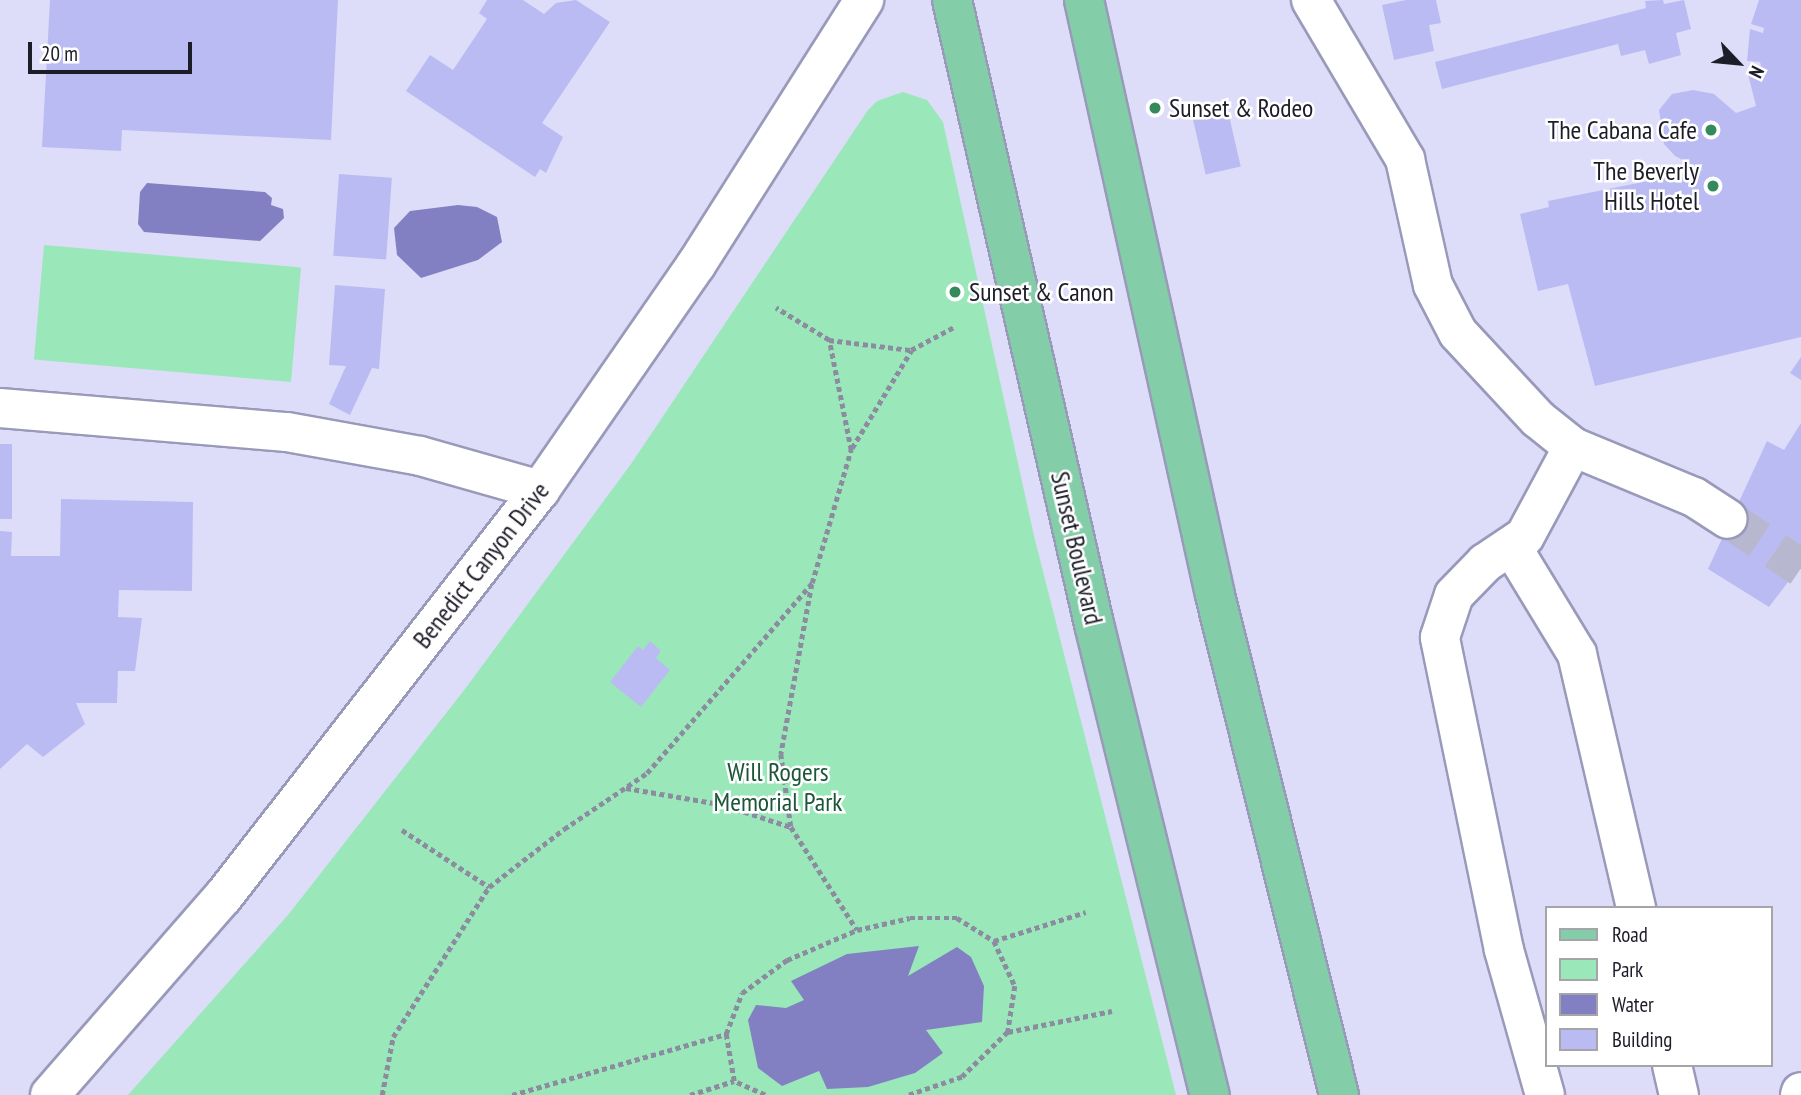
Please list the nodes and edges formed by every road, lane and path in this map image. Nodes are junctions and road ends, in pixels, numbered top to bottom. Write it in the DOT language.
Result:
graph roads {
  1 [pos="864,0"];
  2 [pos="952,0"];
  3 [pos="1084,0"];
  4 [pos="1311,0"];
  5 [pos="776,308"];
  6 [pos="954,327"];
  7 [pos="829,340"];
  8 [pos="911,350"];
  9 [pos="0,408"];
  10 [pos="1573,447"];
  11 [pos="851,450"];
  12 [pos="540,490"];
  13 [pos="1728,519"];
  14 [pos="1512,547"];
  15 [pos="812,583"];
  16 [pos="626,788"];
  17 [pos="791,827"];
  18 [pos="402,830"];
  19 [pos="489,887"];
  20 [pos="1636,906"];
  21 [pos="1086,912"];
  22 [pos="857,930"];
  23 [pos="994,941"];
  24 [pos="1112,1011"];
  25 [pos="1008,1032"];
  26 [pos="726,1034"];
  27 [pos="1672,1067"];
  28 [pos="733,1082"];
  29 [pos="50,1095"];
  30 [pos="382,1095"];
  31 [pos="512,1095"];
  32 [pos="690,1095"];
  33 [pos="765,1095"];
  34 [pos="909,1095"];
  35 [pos="1210,1095"];
  36 [pos="1339,1095"];
  37 [pos="1545,1095"];
  38 [pos="1679,1095"];
  1 -- 12 [label="street, Benedict Canyon Drive"];
  2 -- 35 [label="main road, Sunset Boulevard"];
  3 -- 36 [label="main road"];
  4 -- 10 [label="street"];
  5 -- 7 [label="path"];
  6 -- 8 [label="path"];
  7 -- 8 [label="path"];
  7 -- 11 [label="path"];
  8 -- 11 [label="path"];
  9 -- 12 [label="street"];
  10 -- 13 [label="street"];
  10 -- 14 [label="street"];
  11 -- 15 [label="path"];
  12 -- 29 [label="street, Benedict Canyon Drive"];
  14 -- 20 [label="street"];
  14 -- 37 [label="street"];
  15 -- 16 [label="path"];
  15 -- 17 [label="path"];
  16 -- 17 [label="path"];
  16 -- 19 [label="path"];
  17 -- 22 [label="path"];
  18 -- 19 [label="path"];
  19 -- 30 [label="path"];
  21 -- 23 [label="path"];
  22 -- 23 [label="path"];
  22 -- 26 [label="path"];
  23 -- 25 [label="path"];
  24 -- 25 [label="path"];
  25 -- 34 [label="path"];
  26 -- 28 [label="path"];
  26 -- 31 [label="path"];
  27 -- 38 [label="street"];
  28 -- 32 [label="path"];
  28 -- 33 [label="path"];
}
